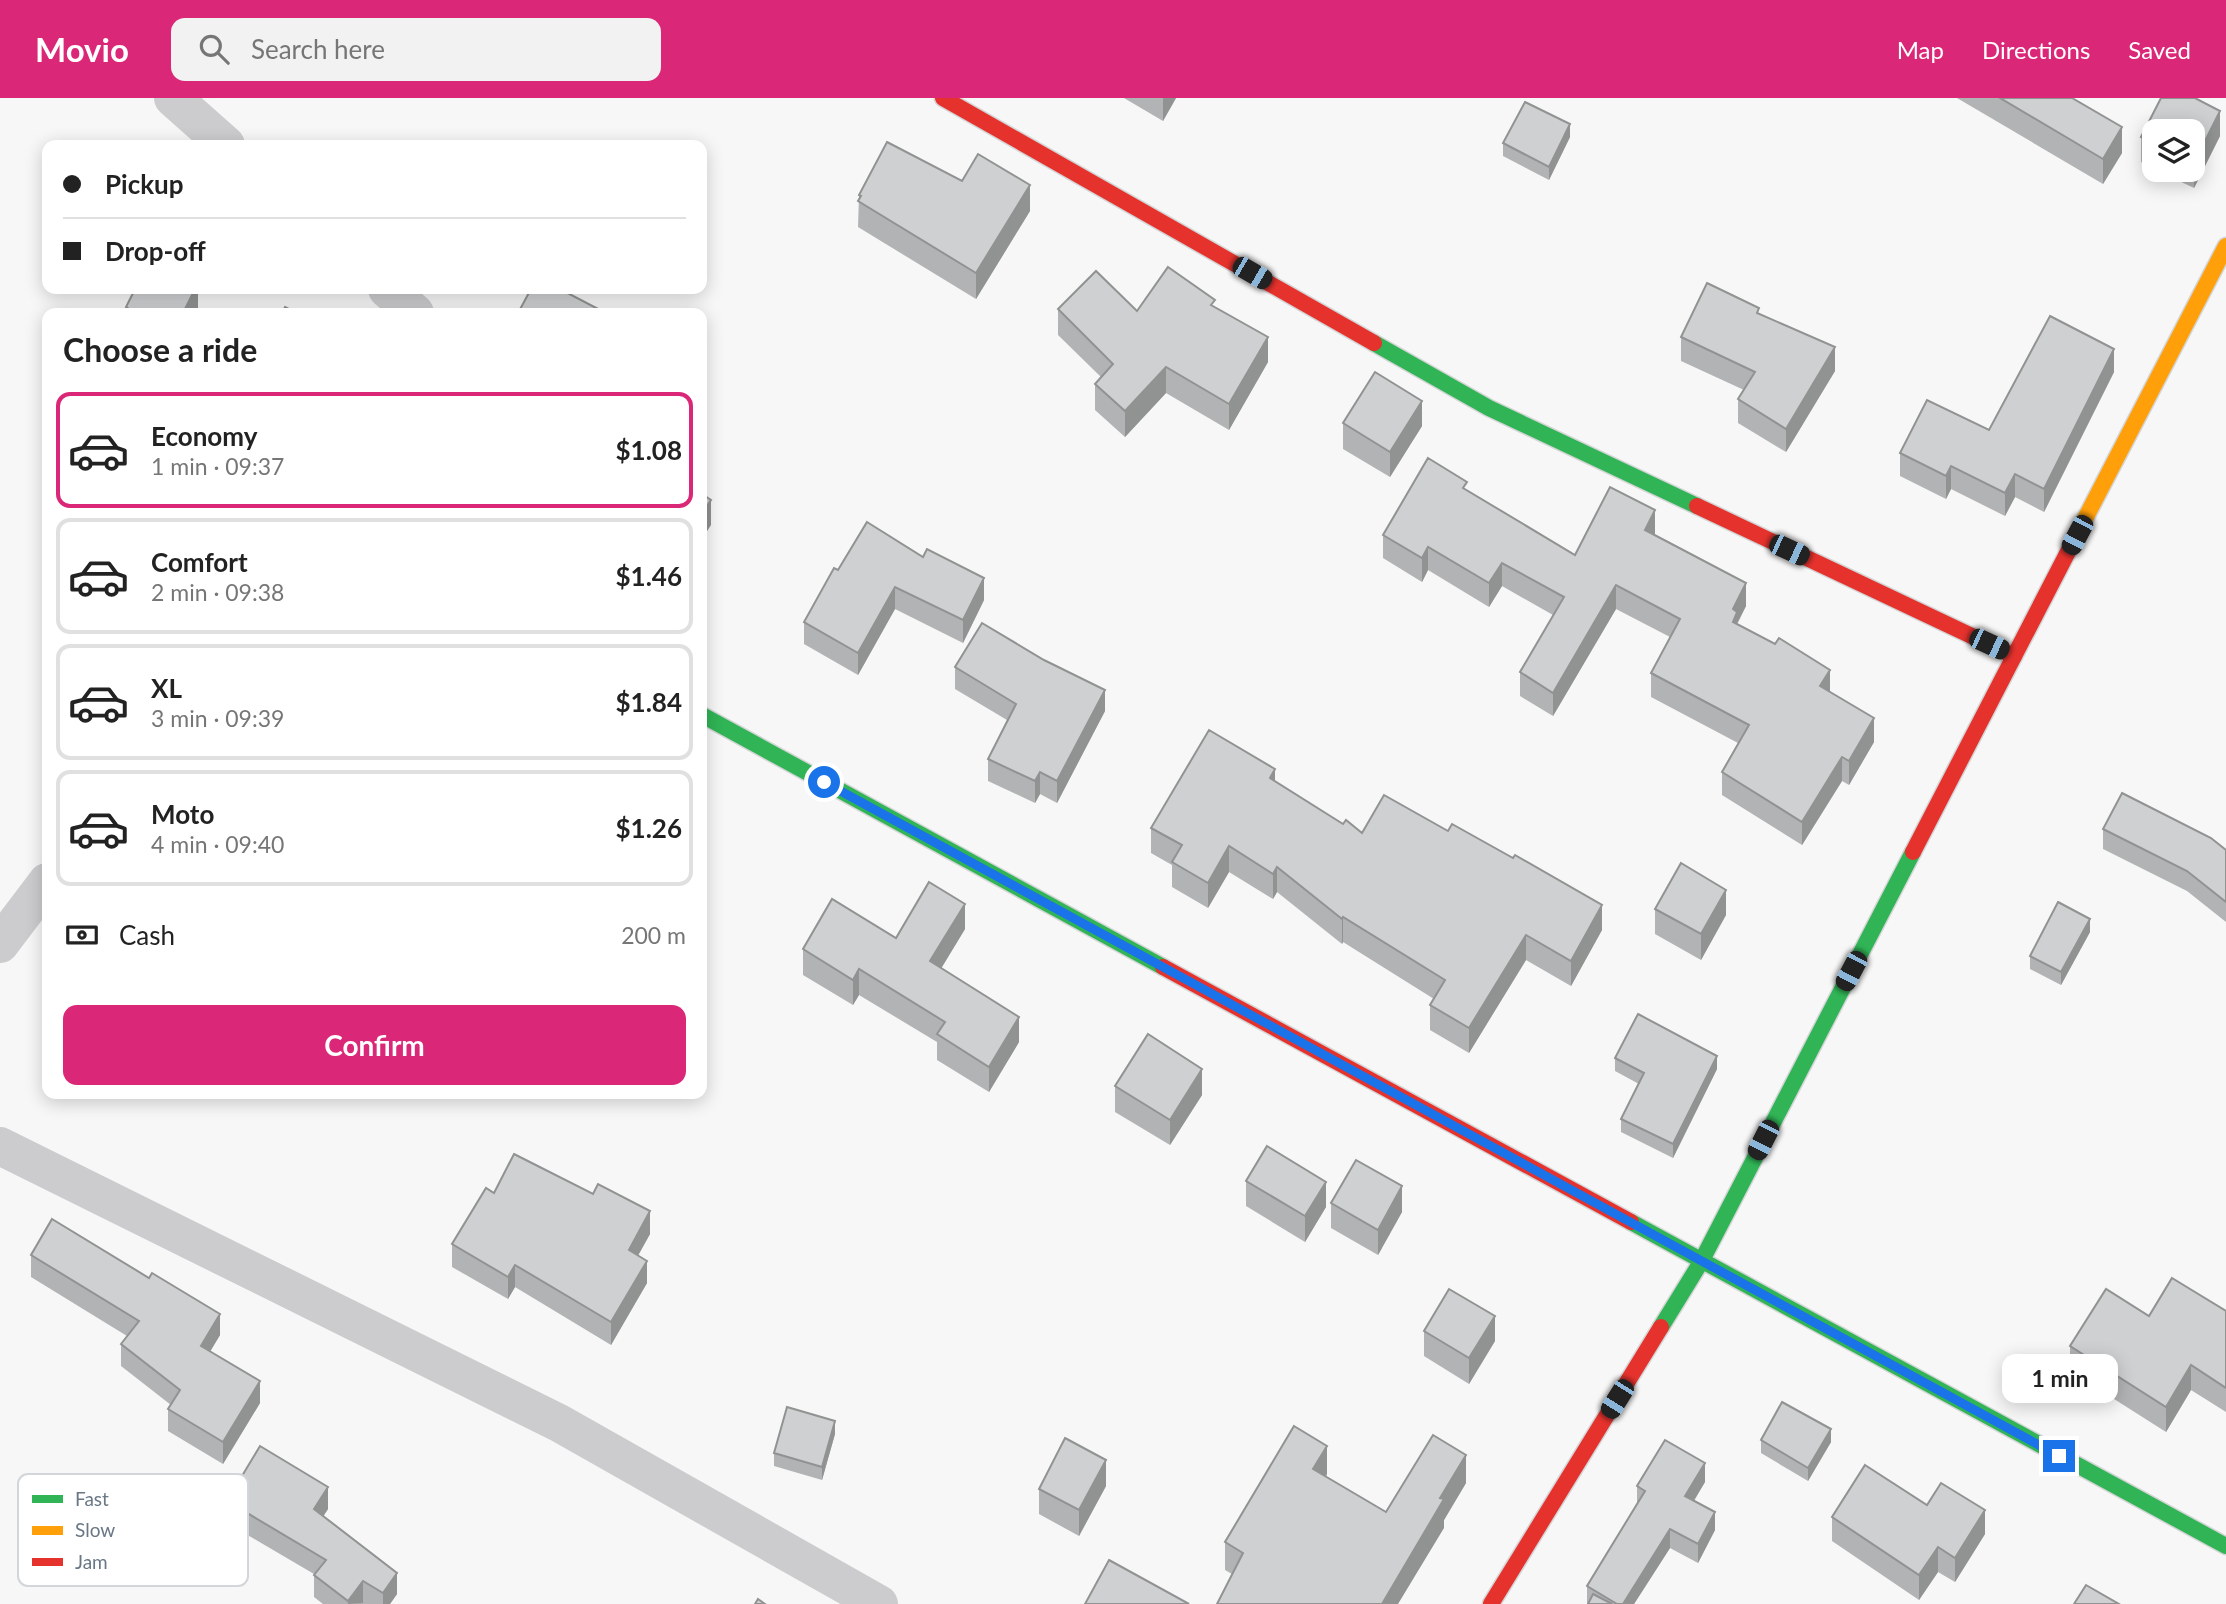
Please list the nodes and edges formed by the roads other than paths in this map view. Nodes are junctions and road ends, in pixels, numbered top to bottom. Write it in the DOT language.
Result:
graph roads {
  1 [pos="173,98"];
  2 [pos="943,98"];
  3 [pos="220,140"];
  4 [pos="2226,246"];
  5 [pos="393,294"];
  6 [pos="409,308"];
  7 [pos="2014,656"];
  8 [pos="707,718"];
  9 [pos="42,889"];
  10 [pos="0,944"];
  11 [pos="0,1146"];
  12 [pos="1701,1262"];
  13 [pos="2226,1546"];
  14 [pos="879,1604"];
  15 [pos="1491,1604"];
  1 -- 3 [label="street"];
  2 -- 7 [label="street"];
  4 -- 7 [label="street"];
  5 -- 6 [label="street"];
  7 -- 12 [label="street"];
  8 -- 12 [label="street"];
  9 -- 10 [label="street"];
  11 -- 14 [label="street"];
  12 -- 13 [label="street"];
  12 -- 15 [label="street"];
}
